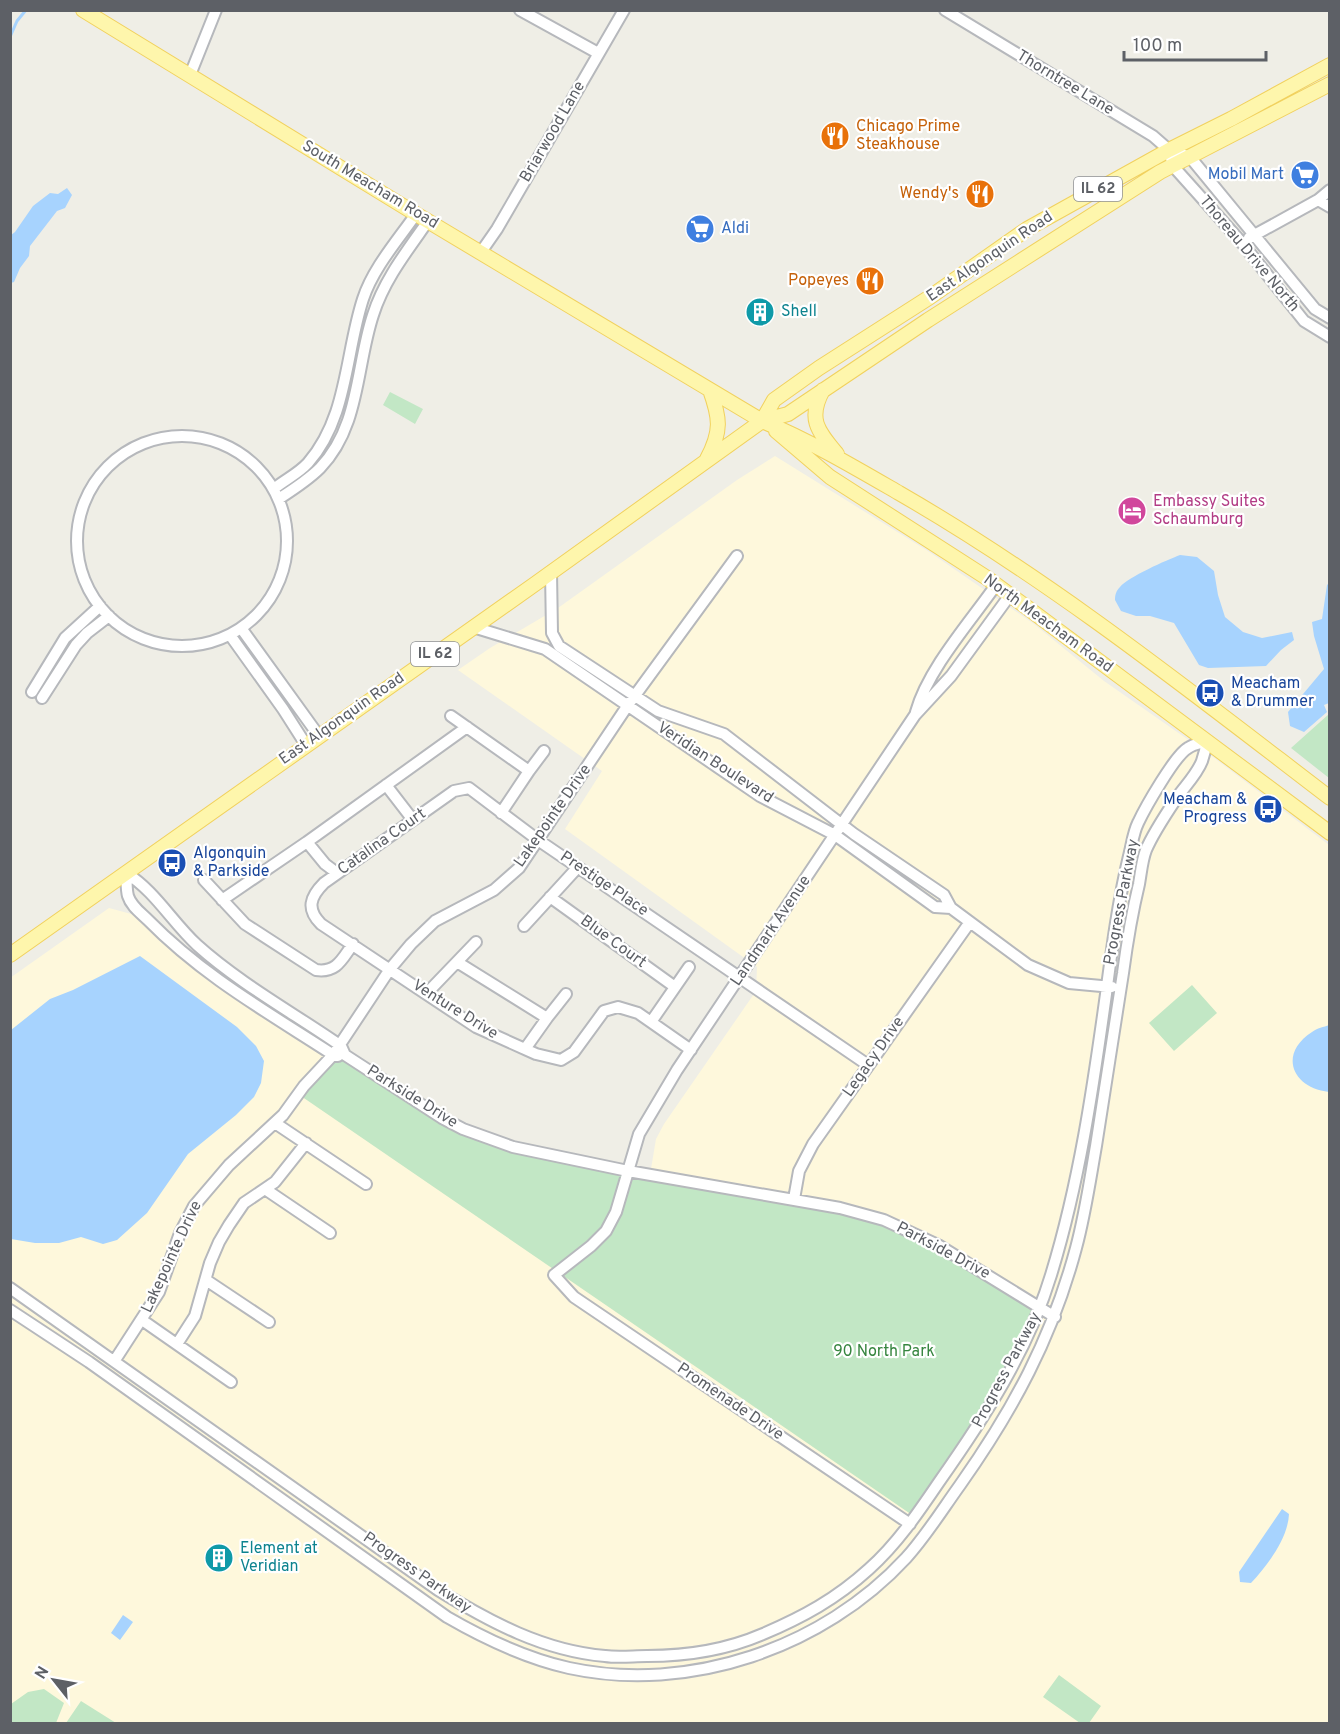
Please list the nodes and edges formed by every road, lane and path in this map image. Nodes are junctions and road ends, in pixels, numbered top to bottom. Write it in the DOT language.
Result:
graph roads {
  1 [pos="83,10"];
  2 [pos="216,10"];
  3 [pos="520,10"];
  4 [pos="624,10"];
  5 [pos="945,10"];
  6 [pos="598,53"];
  7 [pos="1329,65"];
  8 [pos="190,75"];
  9 [pos="1329,84"];
  10 [pos="1169,150"];
  11 [pos="1190,157"];
  12 [pos="1173,166"];
  13 [pos="1329,189"];
  14 [pos="1318,200"];
  15 [pos="1329,207"];
  16 [pos="422,217"];
  17 [pos="1254,234"];
  18 [pos="1242,243"];
  19 [pos="481,252"];
  20 [pos="1329,318"];
  21 [pos="1329,336"];
  22 [pos="657,358"];
  23 [pos="710,390"];
  24 [pos="824,390"];
  25 [pos="762,421"];
  26 [pos="843,460"];
  27 [pos="706,461"];
  28 [pos="277,493"];
  29 [pos="737,556"];
  30 [pos="551,572"];
  31 [pos="996,585"];
  32 [pos="1010,595"];
  33 [pos="100,606"];
  34 [pos="109,616"];
  35 [pos="473,627"];
  36 [pos="241,628"];
  37 [pos="230,635"];
  38 [pos="32,692"];
  39 [pos="42,698"];
  40 [pos="631,701"];
  41 [pos="915,715"];
  42 [pos="451,716"];
  43 [pos="467,727"];
  44 [pos="319,736"];
  45 [pos="1207,741"];
  46 [pos="306,745"];
  47 [pos="544,751"];
  48 [pos="529,771"];
  49 [pos="386,785"];
  50 [pos="469,788"];
  51 [pos="1329,798"];
  52 [pos="501,813"];
  53 [pos="413,820"];
  54 [pos="842,824"];
  55 [pos="1329,833"];
  56 [pos="836,835"];
  57 [pos="538,840"];
  58 [pos="307,842"];
  59 [pos="579,867"];
  60 [pos="126,873"];
  61 [pos="337,873"];
  62 [pos="204,880"];
  63 [pos="550,897"];
  64 [pos="222,900"];
  65 [pos="951,908"];
  66 [pos="312,911"];
  67 [pos="970,922"];
  68 [pos="524,926"];
  69 [pos="476,942"];
  70 [pos="353,945"];
  71 [pos="10,955"];
  72 [pos="457,962"];
  73 [pos="689,967"];
  74 [pos="390,969"];
  75 [pos="741,977"];
  76 [pos="1107,986"];
  77 [pos="675,987"];
  78 [pos="1121,987"];
  79 [pos="427,993"];
  80 [pos="566,994"];
  81 [pos="547,1018"];
  82 [pos="651,1022"];
  83 [pos="525,1049"];
  84 [pos="342,1050"];
  85 [pos="691,1050"];
  86 [pos="333,1055"];
  87 [pos="868,1065"];
  88 [pos="275,1123"];
  89 [pos="306,1143"];
  90 [pos="628,1171"];
  91 [pos="366,1184"];
  92 [pos="265,1189"];
  93 [pos="794,1199"];
  94 [pos="330,1233"];
  95 [pos="554,1275"];
  96 [pos="206,1280"];
  97 [pos="10,1288"];
  98 [pos="1040,1307"];
  99 [pos="10,1310"];
  100 [pos="1055,1317"];
  101 [pos="142,1320"];
  102 [pos="269,1322"];
  103 [pos="177,1344"];
  104 [pos="115,1360"];
  105 [pos="231,1382"];
  106 [pos="910,1524"];
  107 [pos="354,1529"];
  108 [pos="344,1545"];
  1 -- 8 [label="main road, South Meacham Road"];
  2 -- 8 [label="street"];
  3 -- 6 [label="street"];
  4 -- 6 [label="street, Briarwood Lane"];
  5 -- 10 [label="street, Thorntree Lane"];
  6 -- 19 [label="street, Briarwood Lane"];
  7 -- 10 [label="main road, East Algonquin Road / IL 62"];
  8 -- 16 [label="main road, South Meacham Road"];
  9 -- 11 [label="main road, East Algonquin Road / IL 62"];
  10 -- 11 [label="street"];
  10 -- 12 [label="street"];
  10 -- 25 [label="main road, East Algonquin Road / IL 62"];
  11 -- 12 [label="main road, East Algonquin Road / IL 62"];
  11 -- 17 [label="street, Thoreau Drive North"];
  12 -- 18 [label="street, Thoreau Drive North"];
  12 -- 24 [label="main road, East Algonquin Road / IL 62"];
  13 -- 14 [label="street"];
  14 -- 15 [label="street"];
  14 -- 17 [label="street"];
  16 -- 19 [label="main road, South Meacham Road"];
  16 -- 28 [label="street"];
  16 -- 28 [label="street"];
  17 -- 18 [label="street"];
  17 -- 20 [label="street, Thoreau Drive North"];
  18 -- 21 [label="street, Thoreau Drive North"];
  19 -- 22 [label="main road, South Meacham Road"];
  22 -- 23 [label="main road, North Meacham Road"];
  23 -- 25 [label="main road, North Meacham Road"];
  23 -- 27 [label="main road"];
  24 -- 25 [label="main road, East Algonquin Road / IL 62"];
  24 -- 26 [label="main road"];
  25 -- 26 [label="main road, North Meacham Road"];
  25 -- 27 [label="main road, East Algonquin Road / IL 62"];
  25 -- 31 [label="main road, North Meacham Road"];
  26 -- 51 [label="main road, North Meacham Road"];
  27 -- 30 [label="main road, East Algonquin Road / IL 62"];
  28 -- 33 [label="street"];
  28 -- 36 [label="street"];
  29 -- 40 [label="street, Lakepointe Drive"];
  30 -- 35 [label="main road, East Algonquin Road / IL 62"];
  30 -- 40 [label="street, Veridian Boulevard"];
  31 -- 32 [label="main road, North Meacham Road"];
  31 -- 41 [label="street"];
  32 -- 41 [label="street, Landmark Avenue"];
  32 -- 45 [label="main road, North Meacham Road"];
  33 -- 34 [label="street"];
  33 -- 38 [label="street"];
  34 -- 37 [label="street"];
  34 -- 39 [label="street"];
  35 -- 40 [label="street, Veridian Boulevard"];
  35 -- 44 [label="main road, East Algonquin Road / IL 62"];
  36 -- 37 [label="street"];
  36 -- 44 [label="street"];
  37 -- 46 [label="street"];
  40 -- 54 [label="street, Veridian Boulevard"];
  40 -- 56 [label="street, Veridian Boulevard"];
  40 -- 57 [label="street, Lakepointe Drive"];
  41 -- 54 [label="street, Landmark Avenue"];
  42 -- 43 [label="street"];
  43 -- 48 [label="street"];
  43 -- 49 [label="street"];
  44 -- 46 [label="main road, East Algonquin Road / IL 62"];
  45 -- 55 [label="main road, North Meacham Road"];
  45 -- 76 [label="street, Progress Parkway"];
  45 -- 78 [label="street, Progress Parkway"];
  46 -- 60 [label="main road, East Algonquin Road / IL 62"];
  47 -- 48 [label="street"];
  48 -- 52 [label="street"];
  49 -- 53 [label="street"];
  49 -- 58 [label="street"];
  50 -- 52 [label="street, Prestige Place"];
  50 -- 53 [label="street, Catalina Court"];
  52 -- 57 [label="street, Prestige Place"];
  53 -- 61 [label="street, Catalina Court"];
  54 -- 56 [label="street, Landmark Avenue"];
  54 -- 65 [label="street, Veridian Boulevard"];
  56 -- 65 [label="street, Veridian Boulevard"];
  56 -- 75 [label="street, Landmark Avenue"];
  57 -- 59 [label="street, Prestige Place"];
  57 -- 74 [label="street, Lakepointe Drive"];
  58 -- 61 [label="street"];
  58 -- 64 [label="street"];
  59 -- 63 [label="street"];
  59 -- 75 [label="street, Prestige Place"];
  60 -- 71 [label="main road, East Algonquin Road / IL 62"];
  60 -- 84 [label="street, Parkside Drive"];
  60 -- 86 [label="street"];
  61 -- 66 [label="street, Catalina Court"];
  62 -- 64 [label="street"];
  63 -- 68 [label="street"];
  63 -- 77 [label="street, Blue Court"];
  64 -- 70 [label="street"];
  65 -- 67 [label="street, Veridian Boulevard"];
  66 -- 70 [label="street, Venture Drive"];
  67 -- 76 [label="street, Veridian Boulevard"];
  67 -- 87 [label="street, Legacy Drive"];
  69 -- 72 [label="street"];
  70 -- 74 [label="street, Venture Drive"];
  72 -- 79 [label="street"];
  72 -- 81 [label="street"];
  73 -- 77 [label="street"];
  74 -- 79 [label="street, Venture Drive"];
  74 -- 84 [label="street, Lakepointe Drive"];
  75 -- 85 [label="street, Landmark Avenue"];
  75 -- 87 [label="street, Prestige Place"];
  76 -- 78 [label="street, Veridian Boulevard"];
  76 -- 98 [label="street, Progress Parkway"];
  77 -- 82 [label="street"];
  78 -- 100 [label="street, Progress Parkway"];
  79 -- 83 [label="street, Venture Drive"];
  80 -- 81 [label="street"];
  81 -- 83 [label="street"];
  82 -- 83 [label="street, Venture Drive"];
  82 -- 85 [label="street, Venture Drive"];
  84 -- 86 [label="street, Lakepointe Drive"];
  84 -- 90 [label="street, Parkside Drive"];
  85 -- 90 [label="street, Landmark Avenue"];
  86 -- 88 [label="street, Lakepointe Drive"];
  87 -- 93 [label="street, Legacy Drive"];
  88 -- 89 [label="street"];
  88 -- 101 [label="street, Lakepointe Drive"];
  89 -- 91 [label="street"];
  89 -- 92 [label="street"];
  90 -- 93 [label="street, Parkside Drive"];
  90 -- 95 [label="street, Landmark Avenue"];
  92 -- 94 [label="street"];
  92 -- 96 [label="street"];
  93 -- 98 [label="street, Parkside Drive"];
  95 -- 106 [label="street, Promenade Drive"];
  96 -- 102 [label="street"];
  96 -- 103 [label="street"];
  97 -- 104 [label="street, Progress Parkway"];
  98 -- 100 [label="street, Parkside Drive"];
  98 -- 106 [label="street, Progress Parkway"];
  99 -- 108 [label="street, Progress Parkway"];
  100 -- 108 [label="street, Progress Parkway"];
  101 -- 103 [label="street"];
  101 -- 104 [label="street, Lakepointe Drive"];
  103 -- 105 [label="street"];
  104 -- 107 [label="street, Progress Parkway"];
  106 -- 107 [label="street, Progress Parkway"];
  107 -- 108 [label="street"];
}
